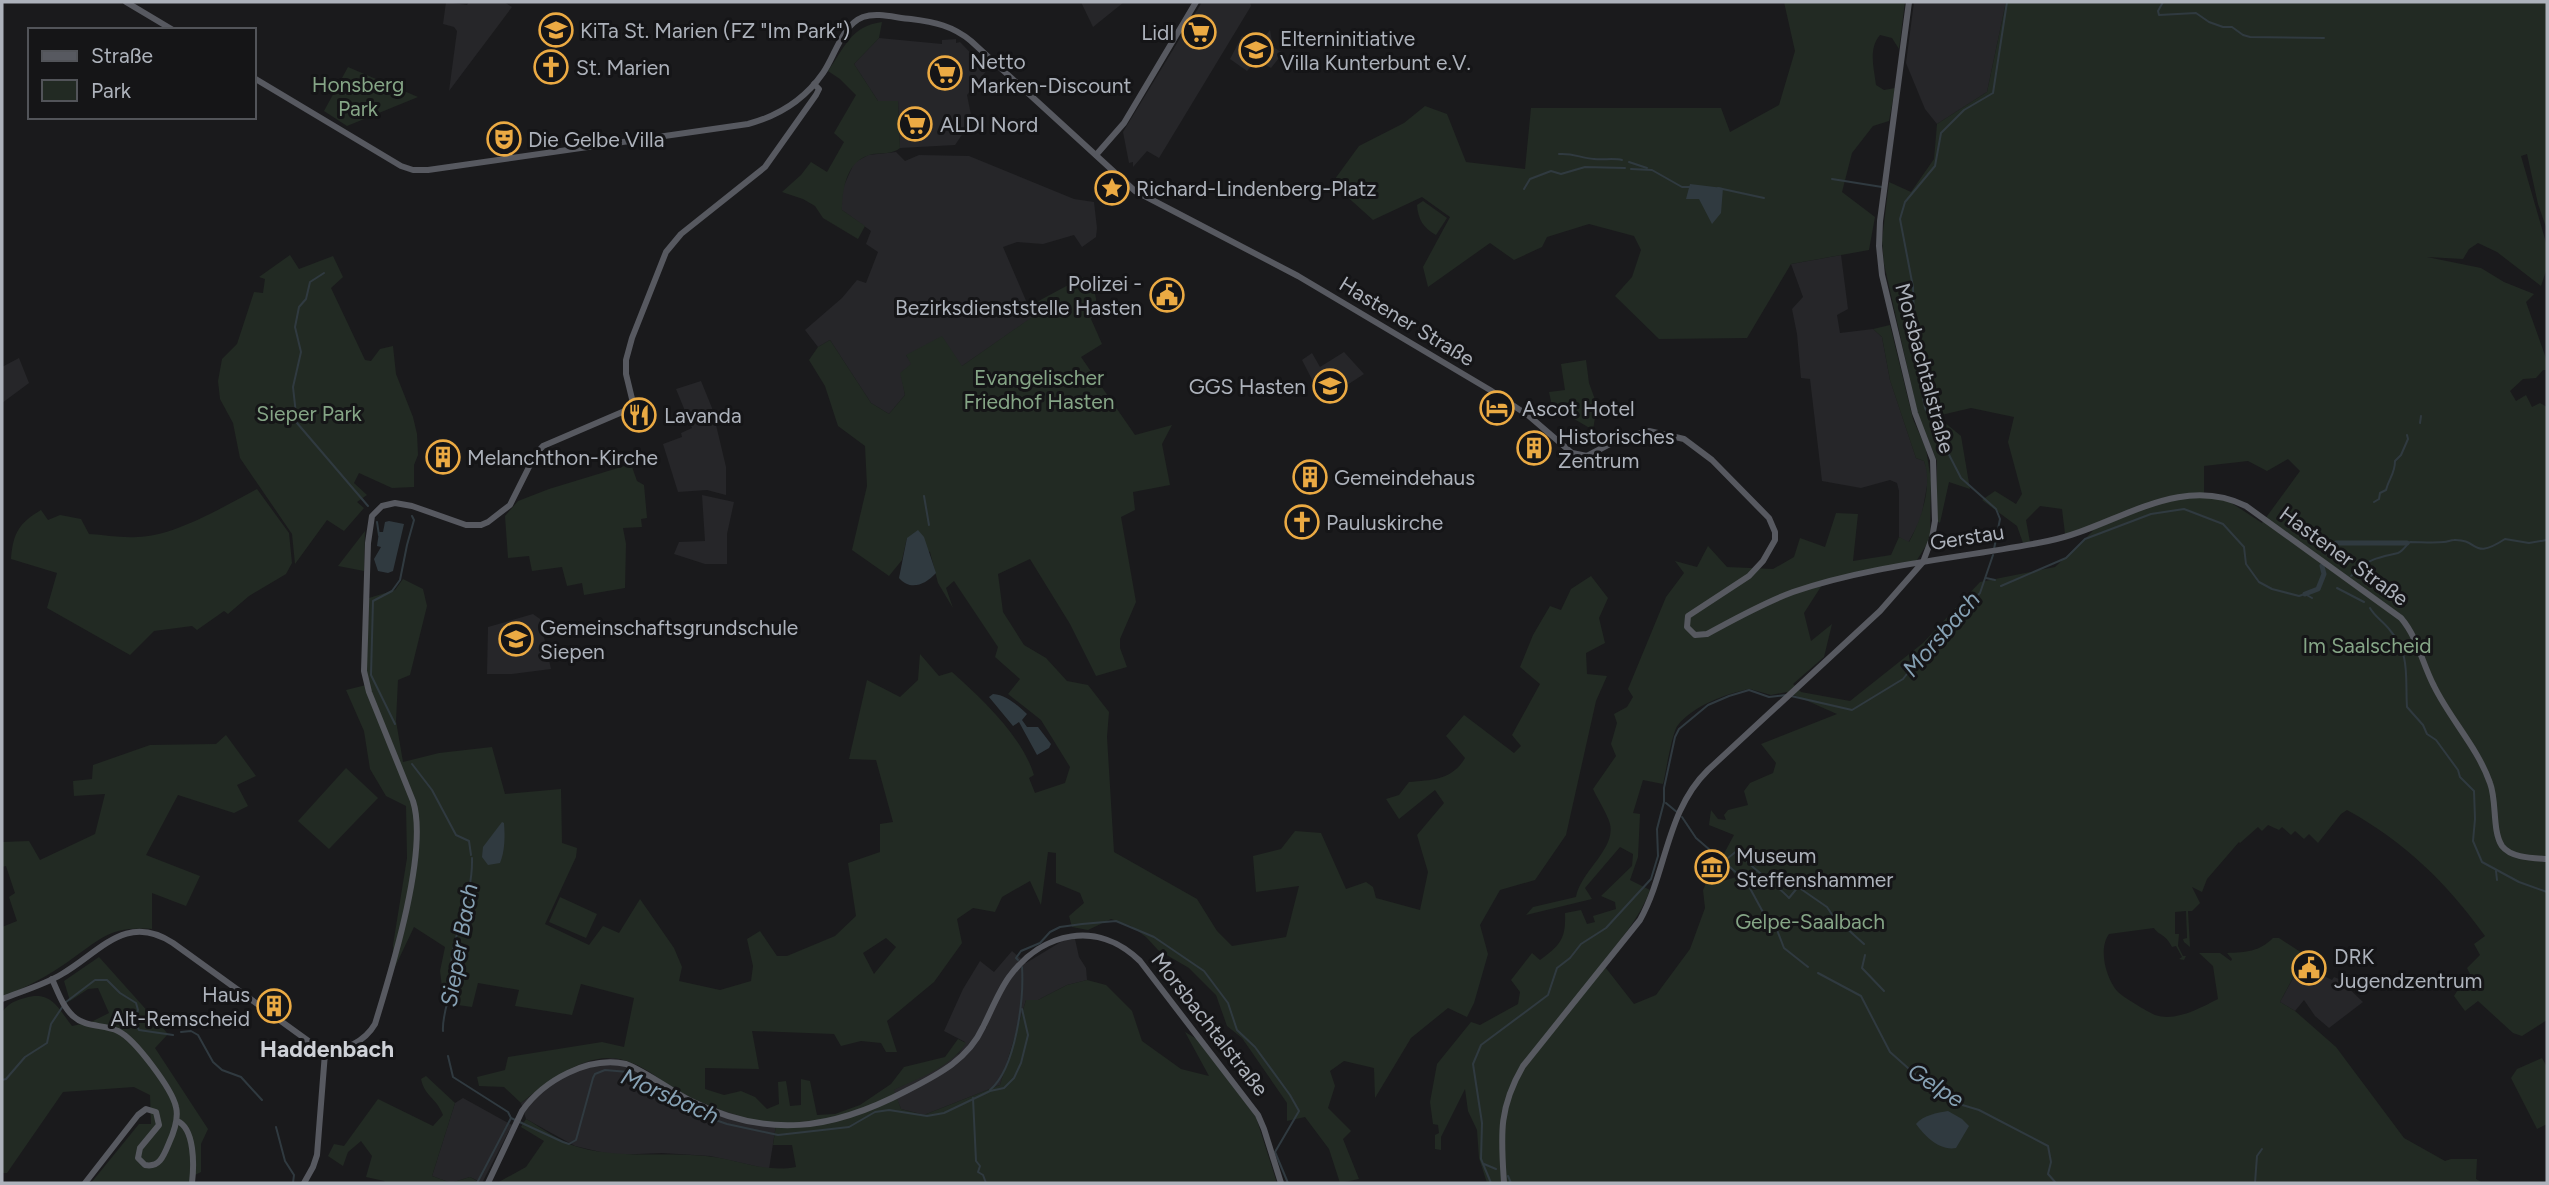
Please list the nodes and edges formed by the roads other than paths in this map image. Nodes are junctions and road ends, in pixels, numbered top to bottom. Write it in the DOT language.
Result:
graph roads {
  1 [pos="126,2"];
  2 [pos="1196,2"];
  3 [pos="1909,2"];
  4 [pos="170,28"];
  5 [pos="256,79"];
  6 [pos="814,84"];
  7 [pos="1096,155"];
  8 [pos="2142,507"];
  9 [pos="1930,545"];
  10 [pos="1941,558"];
  11 [pos="1923,562"];
  12 [pos="1795,592"];
  13 [pos="2547,859"];
  14 [pos="52,979"];
  15 [pos="2,999"];
  16 [pos="325,1054"];
  17 [pos="177,1121"];
  18 [pos="85,1183"];
  19 [pos="192,1183"];
  20 [pos="304,1183"];
  21 [pos="488,1183"];
  22 [pos="1281,1183"];
  23 [pos="1504,1183"];
  1 -- 4 [label="main road"];
  2 -- 7 [label="main road"];
  3 -- 9 [label="main road, Morsbachtalstraße"];
  5 -- 6 [label="main road"];
  6 -- 7 [label="main road, Hastener Straße"];
  6 -- 16 [label="main road"];
  7 -- 12 [label="main road, Hastener Straße"];
  8 -- 10 [label="main road, Gerstau"];
  8 -- 13 [label="main road, Hastener Straße"];
  9 -- 10 [label="main road"];
  9 -- 11 [label="main road, Morsbachtalstraße"];
  10 -- 11 [label="main road, Gerstau"];
  11 -- 12 [label="main road, Gerstau"];
  11 -- 23 [label="main road, Morsbachtalstraße"];
  14 -- 15 [label="main road"];
  14 -- 16 [label="main road"];
  14 -- 17 [label="main road"];
  16 -- 20 [label="main road"];
  17 -- 18 [label="main road"];
  17 -- 19 [label="main road"];
  21 -- 22 [label="main road, Morsbachtalstraße"];
}
